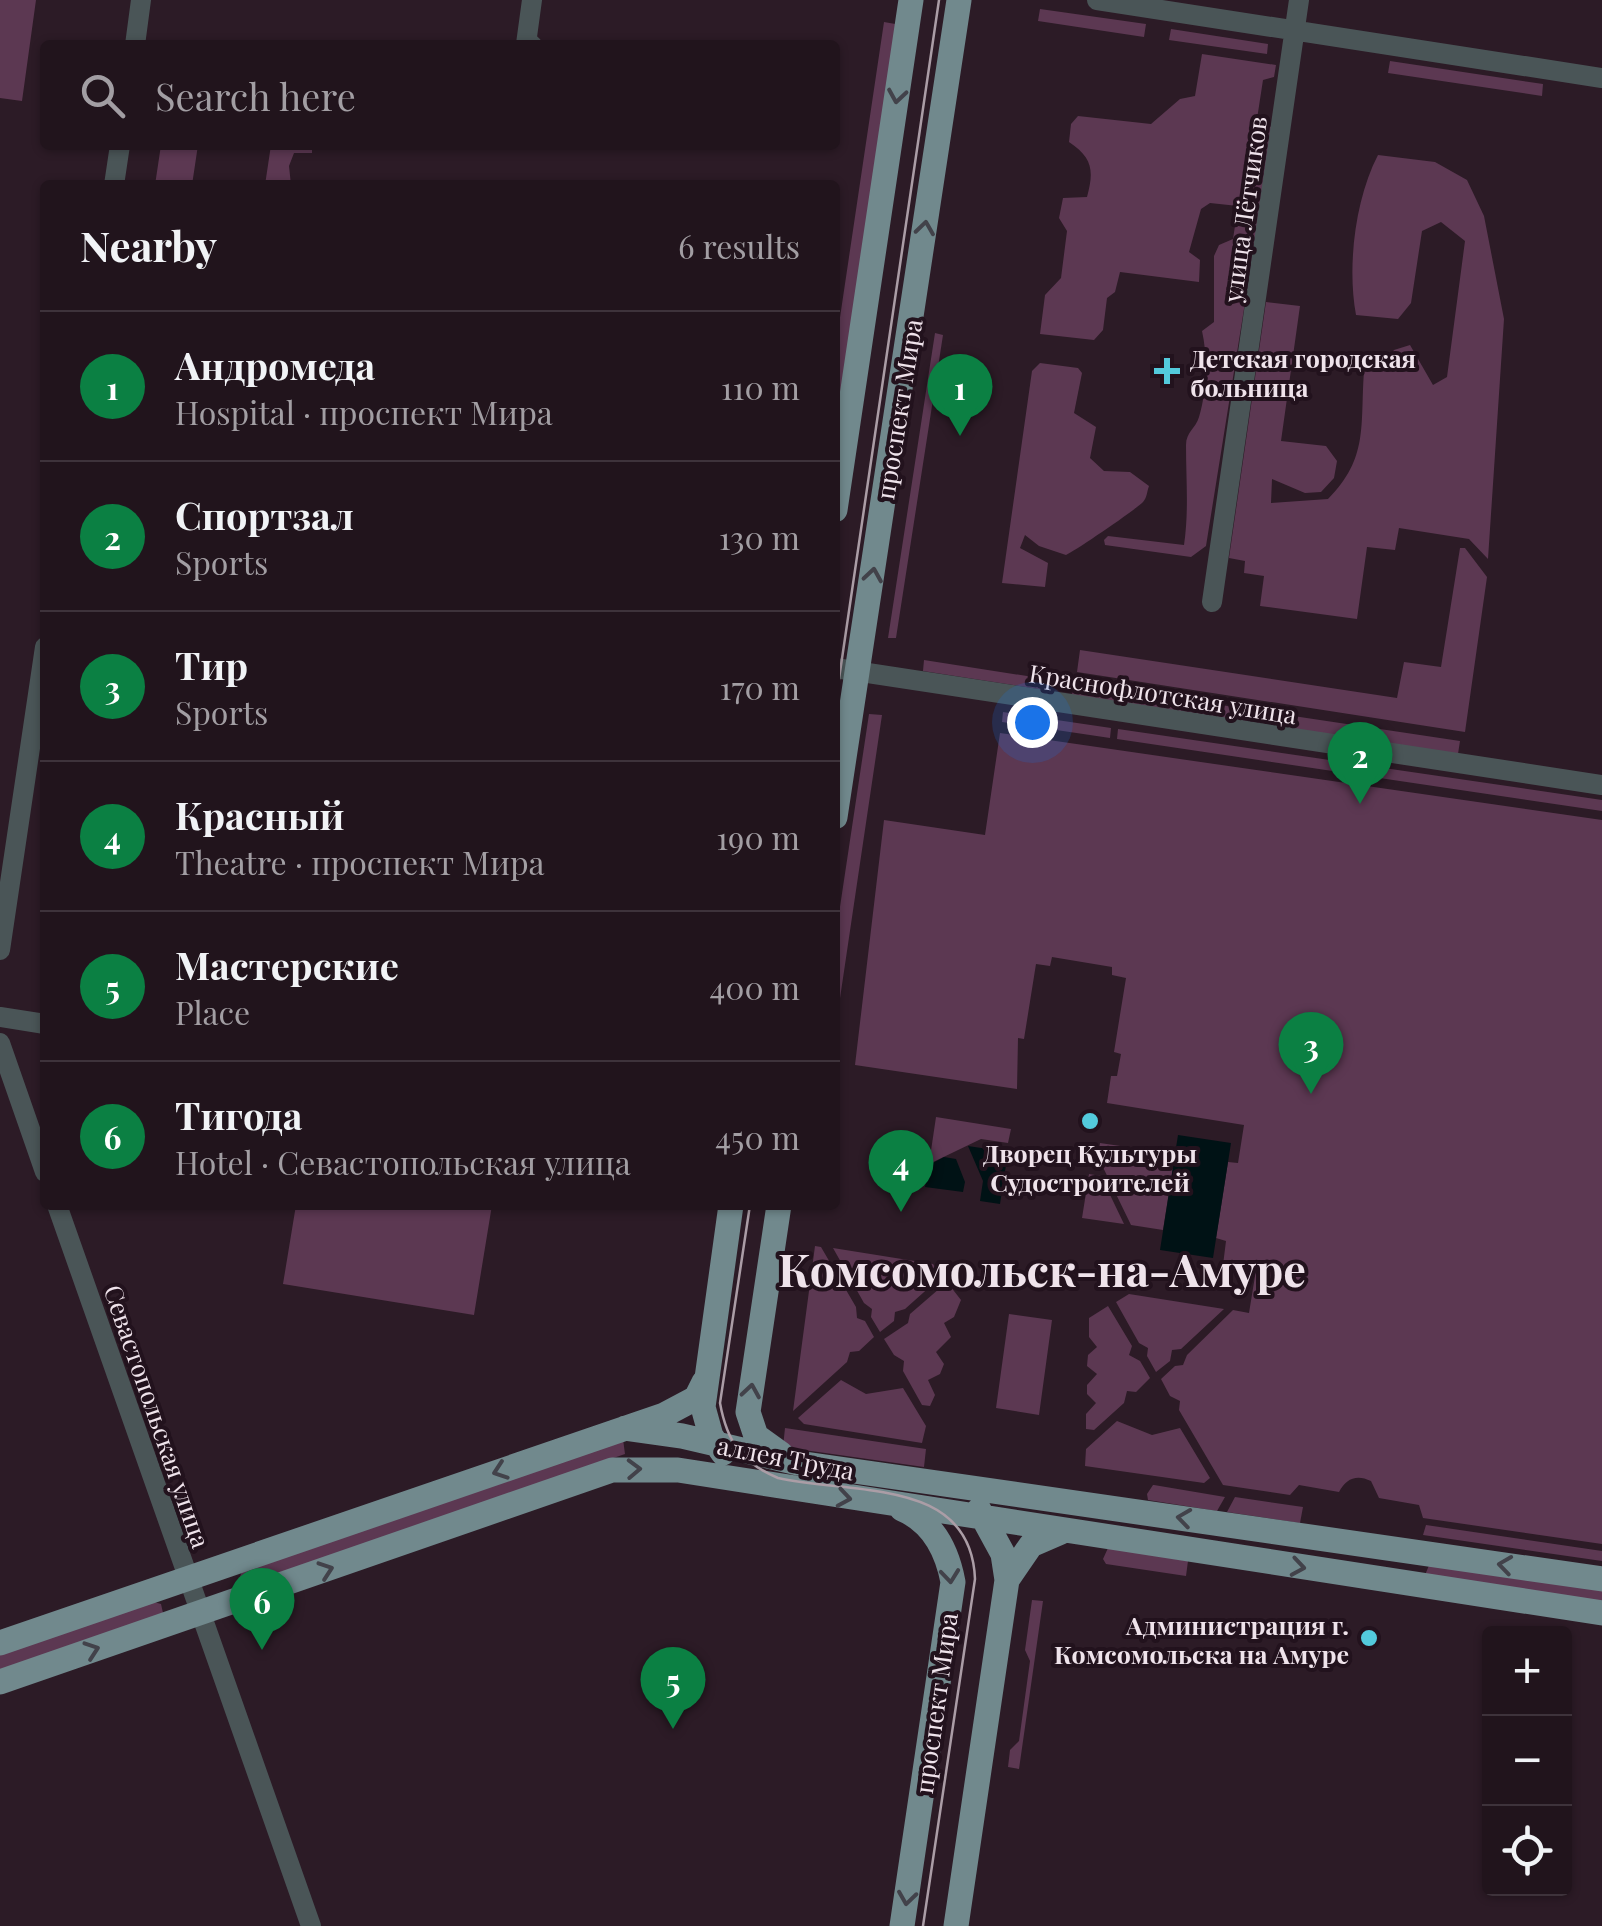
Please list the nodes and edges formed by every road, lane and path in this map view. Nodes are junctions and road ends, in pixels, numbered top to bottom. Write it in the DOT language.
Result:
graph roads {
  1 [pos="141,0"];
  2 [pos="532,0"];
  3 [pos="912,0"];
  4 [pos="959,0"];
  5 [pos="1097,0"];
  6 [pos="1299,0"];
  7 [pos="1294,30"];
  8 [pos="135,40"];
  9 [pos="527,40"];
  10 [pos="1602,78"];
  11 [pos="119,150"];
  12 [pos="115,180"];
  13 [pos="840,477"];
  14 [pos="1212,602"];
  15 [pos="847,670"];
  16 [pos="40,680"];
  17 [pos="840,756"];
  18 [pos="1602,785"];
  19 [pos="0,950"];
  20 [pos="0,1017"];
  21 [pos="40,1023"];
  22 [pos="0,1043"];
  23 [pos="40,1158"];
  24 [pos="59,1210"];
  25 [pos="730,1210"];
  26 [pos="778,1210"];
  27 [pos="704,1382"];
  28 [pos="625,1428"];
  29 [pos="716,1444"];
  30 [pos="798,1463"];
  31 [pos="938,1483"];
  32 [pos="796,1490"];
  33 [pos="893,1506"];
  34 [pos="985,1520"];
  35 [pos="1063,1532"];
  36 [pos="1353,1543"];
  37 [pos="1348,1575"];
  38 [pos="188,1578"];
  39 [pos="1602,1579"];
  40 [pos="1007,1580"];
  41 [pos="200,1613"];
  42 [pos="1602,1614"];
  43 [pos="0,1643"];
  44 [pos="0,1682"];
  45 [pos="311,1926"];
  46 [pos="902,1926"];
  47 [pos="956,1926"];
  1 -- 8 [label="street"];
  2 -- 9 [label="street"];
  3 -- 13 [label="main road, проспект Мира, one-way"];
  15 -- 4 [label="main road, проспект Мира, one-way"];
  5 -- 7 [label="street"];
  6 -- 7 [label="street, улица Лётчиков"];
  7 -- 10 [label="street"];
  7 -- 14 [label="street, улица Лётчиков"];
  11 -- 12 [label="street"];
  15 -- 17 [label="main road, проспект Мира"];
  15 -- 18 [label="street, Краснофлотская улица"];
  16 -- 19 [label="street"];
  20 -- 21 [label="street"];
  22 -- 23 [label="street"];
  24 -- 38 [label="street, Севастопольская улица"];
  25 -- 27 [label="main road"];
  30 -- 26 [label="main road, one-way"];
  27 -- 28 [label="main road"];
  27 -- 29 [label="main road"];
  28 -- 29 [label="main road, аллея Труда"];
  28 -- 38 [label="main road, аллея Труда, one-way"];
  29 -- 30 [label="main road, аллея Труда"];
  29 -- 32 [label="main road"];
  30 -- 31 [label="main road, аллея Труда"];
  31 -- 34 [label="main road"];
  36 -- 31 [label="main road, аллея Труда, one-way"];
  32 -- 33 [label="main road, аллея Труда, one-way"];
  41 -- 32 [label="main road, аллея Труда, one-way"];
  33 -- 34 [label="main road, аллея Труда"];
  33 -- 46 [label="main road, проспект Мира, one-way"];
  34 -- 35 [label="main road, аллея Труда"];
  34 -- 40 [label="main road"];
  35 -- 37 [label="main road, аллея Труда, one-way"];
  35 -- 40 [label="main road"];
  36 -- 37 [label="main road"];
  39 -- 36 [label="main road, аллея Труда, one-way"];
  37 -- 42 [label="main road, аллея Труда"];
  38 -- 41 [label="street, Севастопольская улица"];
  38 -- 43 [label="main road, аллея Труда"];
  40 -- 47 [label="main road"];
  44 -- 41 [label="main road, аллея Труда, one-way"];
  41 -- 45 [label="street, Севастопольская улица"];
}
